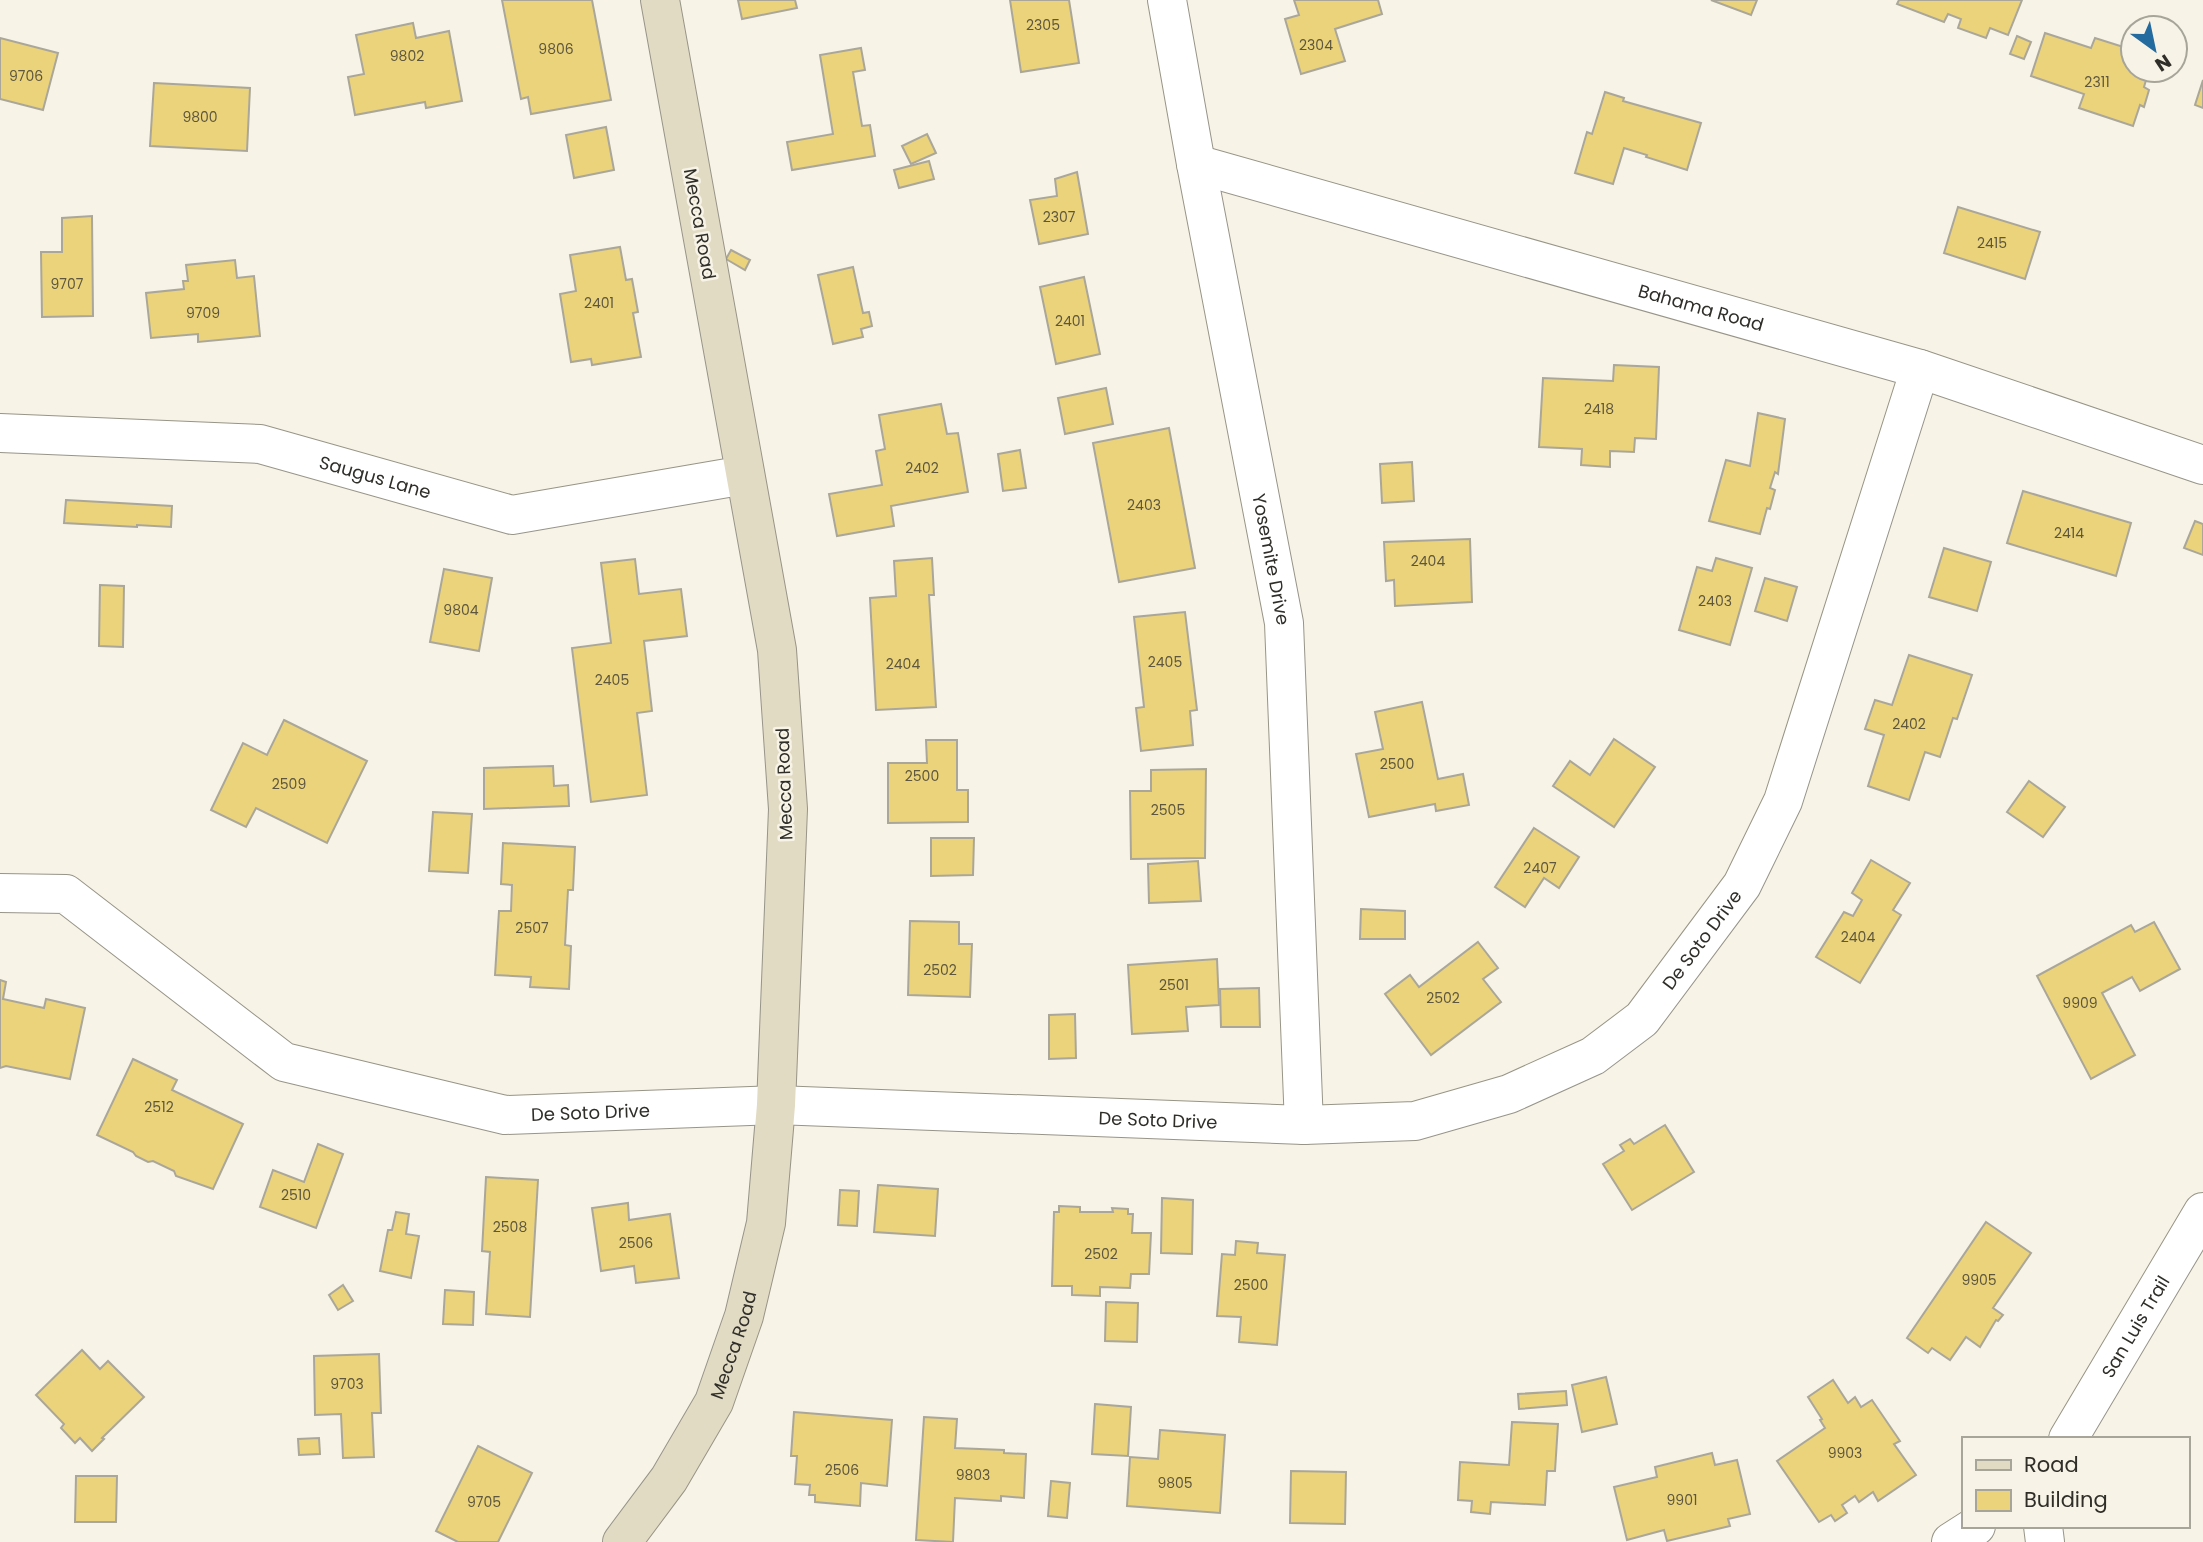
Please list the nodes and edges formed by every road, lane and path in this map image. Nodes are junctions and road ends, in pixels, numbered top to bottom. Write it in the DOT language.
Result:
graph roads {
  1 [pos="660,0"];
  2 [pos="1167,0"];
  3 [pos="1196,164"];
  4 [pos="1920,369"];
  5 [pos="0,433"];
  6 [pos="2203,465"];
  7 [pos="745,475"];
  8 [pos="0,893"];
  9 [pos="776,1105"];
  10 [pos="1304,1125"];
  11 [pos="2203,1212"];
  12 [pos="2069,1437"];
  13 [pos="1973,1528"];
  14 [pos="622,1542"];
  15 [pos="1951,1542"];
  1 -- 7 [label="street, Mecca Road"];
  2 -- 3 [label="street, Yosemite Drive"];
  3 -- 4 [label="street, Bahama Road"];
  3 -- 10 [label="street, Yosemite Drive"];
  4 -- 6 [label="street, Bahama Road"];
  4 -- 10 [label="street, De Soto Drive"];
  5 -- 7 [label="street, Saugus Lane"];
  7 -- 9 [label="street, Mecca Road"];
  8 -- 9 [label="street, De Soto Drive"];
  9 -- 10 [label="street, De Soto Drive"];
  9 -- 14 [label="street, Mecca Road"];
  11 -- 12 [label="street, San Luis Trail"];
  13 -- 15 [label="street"];
}
